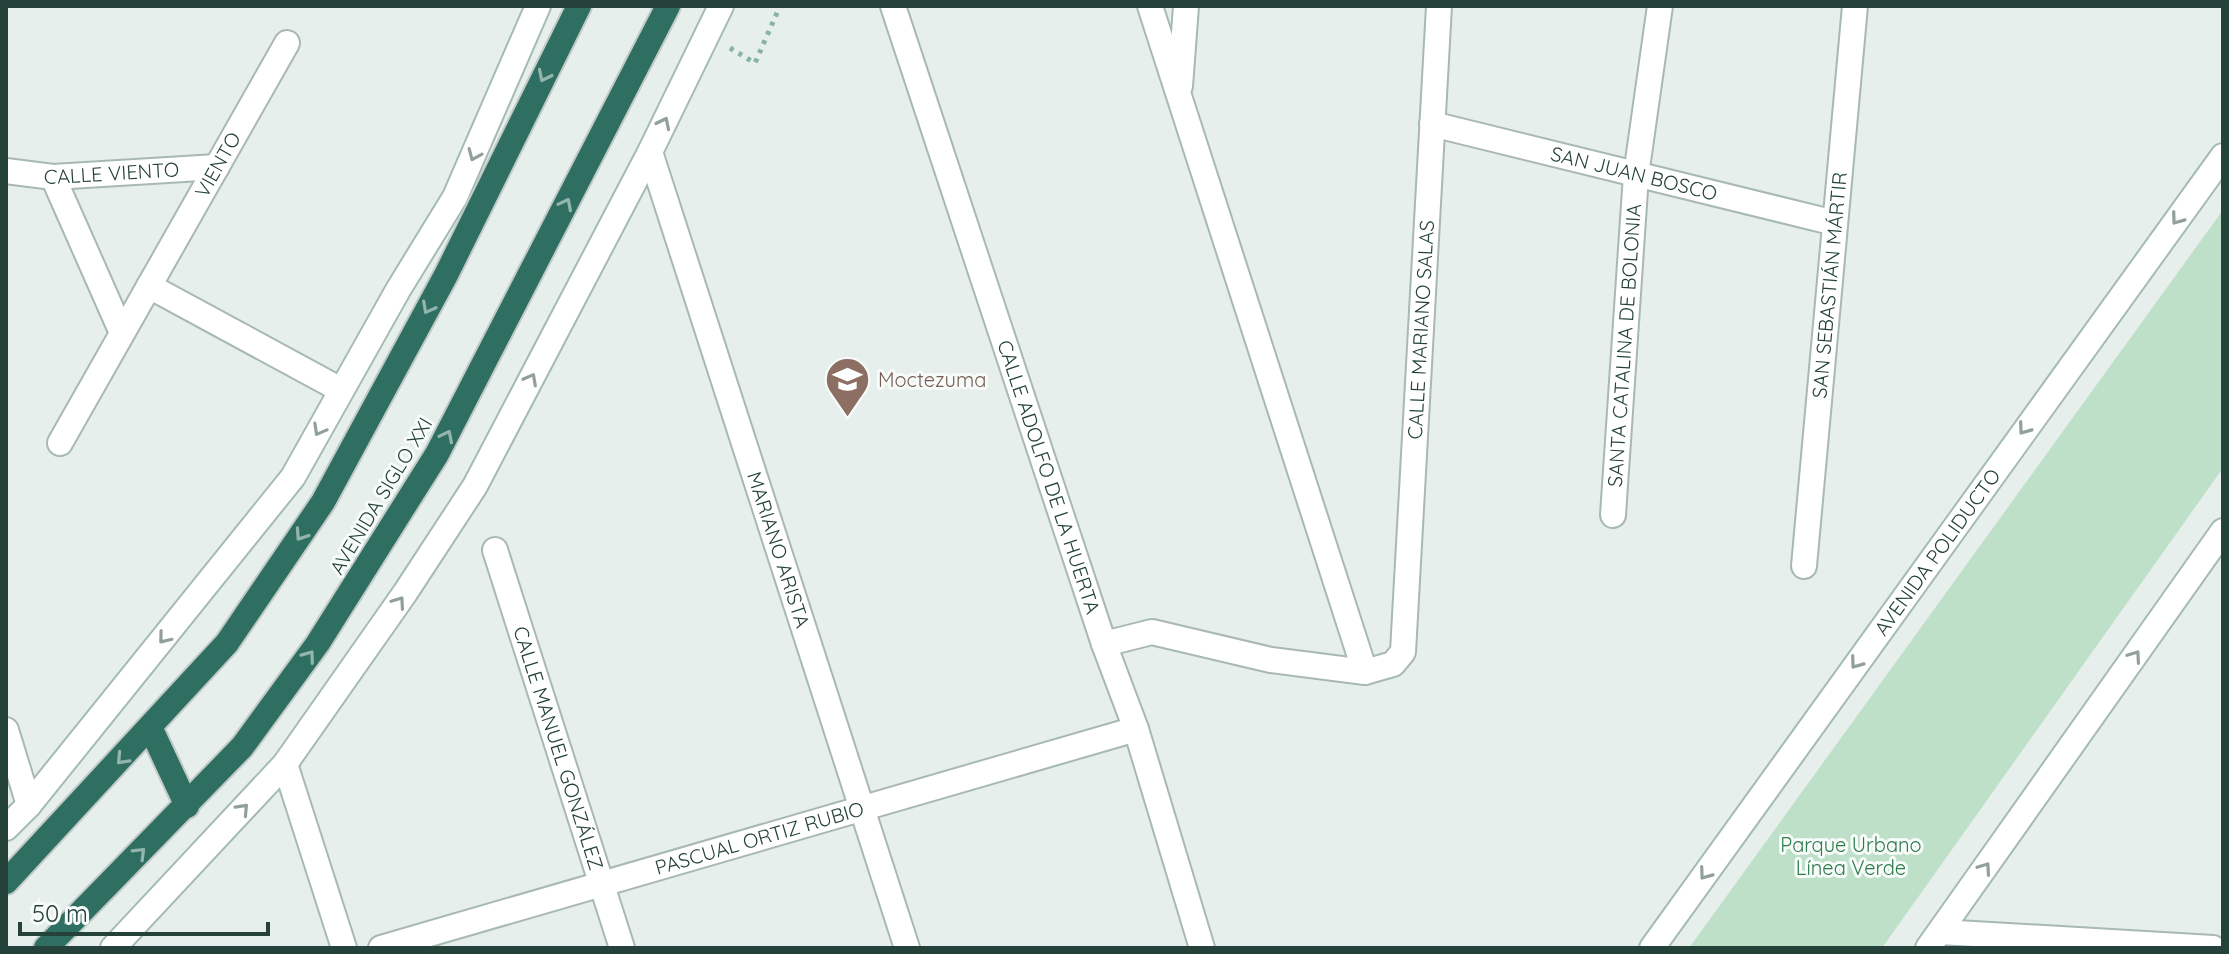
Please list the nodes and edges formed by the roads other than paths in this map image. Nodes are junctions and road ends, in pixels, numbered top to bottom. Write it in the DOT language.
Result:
graph roads {
  1 [pos="538,6"];
  2 [pos="579,6"];
  3 [pos="668,6"];
  4 [pos="721,6"];
  5 [pos="893,6"];
  6 [pos="1150,6"];
  7 [pos="1186,6"];
  8 [pos="1439,6"];
  9 [pos="1660,6"];
  10 [pos="1855,6"];
  11 [pos="287,43"];
  12 [pos="1179,96"];
  13 [pos="1432,124"];
  14 [pos="650,152"];
  15 [pos="2223,156"];
  16 [pos="217,167"];
  17 [pos="6,171"];
  18 [pos="1636,175"];
  19 [pos="53,177"];
  20 [pos="1835,223"];
  21 [pos="149,286"];
  22 [pos="122,333"];
  23 [pos="341,390"];
  24 [pos="60,443"];
  25 [pos="1613,515"];
  26 [pos="2223,531"];
  27 [pos="495,550"];
  28 [pos="1804,566"];
  29 [pos="1104,644"];
  30 [pos="1365,672"];
  31 [pos="151,729"];
  32 [pos="1136,729"];
  33 [pos="6,730"];
  34 [pos="285,764"];
  35 [pos="29,805"];
  36 [pos="187,806"];
  37 [pos="862,809"];
  38 [pos="6,828"];
  39 [pos="6,882"];
  40 [pos="602,884"];
  41 [pos="1934,940"];
  42 [pos="46,948"];
  43 [pos="113,948"];
  44 [pos="344,948"];
  45 [pos="381,948"];
  46 [pos="622,948"];
  47 [pos="907,948"];
  48 [pos="1202,948"];
  49 [pos="1652,948"];
  50 [pos="2213,948"];
  1 -- 23 [label="street, one-way"];
  2 -- 31 [label="highway, one-way"];
  36 -- 3 [label="highway, AVENIDA SIGLO XXI, one-way"];
  14 -- 4 [label="street, one-way"];
  5 -- 29 [label="street, CALLE ADOLFO DE LA HUERTA"];
  6 -- 12 [label="street"];
  7 -- 12 [label="street"];
  8 -- 13 [label="street, CALLE MARIANO SALAS"];
  9 -- 18 [label="street"];
  10 -- 20 [label="street, SAN SEBASTIÁN MÁRTIR"];
  11 -- 16 [label="street, VIENTO"];
  12 -- 30 [label="street"];
  13 -- 18 [label="street, SAN JUAN BOSCO"];
  13 -- 30 [label="street, CALLE MARIANO SALAS"];
  34 -- 14 [label="street, one-way"];
  14 -- 37 [label="street, MARIANO ARISTA"];
  15 -- 49 [label="street, AVENIDA POLIDUCTO, one-way"];
  16 -- 19 [label="street, CALLE VIENTO"];
  16 -- 21 [label="street, VIENTO"];
  17 -- 19 [label="street, CALLE VIENTO"];
  18 -- 20 [label="street, SAN JUAN BOSCO"];
  18 -- 25 [label="street, SANTA CATALINA DE BOLONIA"];
  19 -- 22 [label="street"];
  20 -- 28 [label="street, SAN SEBASTIÁN MÁRTIR"];
  21 -- 22 [label="street, VIENTO"];
  21 -- 23 [label="street"];
  22 -- 24 [label="street, VIENTO"];
  23 -- 35 [label="street, one-way"];
  41 -- 26 [label="street, one-way"];
  27 -- 40 [label="street, CALLE MANUEL GONZÁLEZ"];
  29 -- 30 [label="street"];
  29 -- 32 [label="street, CALLE ADOLFO DE LA HUERTA"];
  31 -- 36 [label="highway"];
  31 -- 39 [label="highway, one-way"];
  32 -- 37 [label="street, PASCUAL ORTIZ RUBIO"];
  32 -- 48 [label="street, CALLE ADOLFO DE LA HUERTA"];
  33 -- 35 [label="street"];
  43 -- 34 [label="street, one-way"];
  34 -- 44 [label="street"];
  35 -- 38 [label="street"];
  42 -- 36 [label="highway, AVENIDA SIGLO XXI, one-way"];
  37 -- 40 [label="street, PASCUAL ORTIZ RUBIO"];
  37 -- 47 [label="street, MARIANO ARISTA"];
  40 -- 45 [label="street, PASCUAL ORTIZ RUBIO"];
  40 -- 46 [label="street, CALLE MANUEL GONZÁLEZ"];
  41 -- 50 [label="street"];
}
